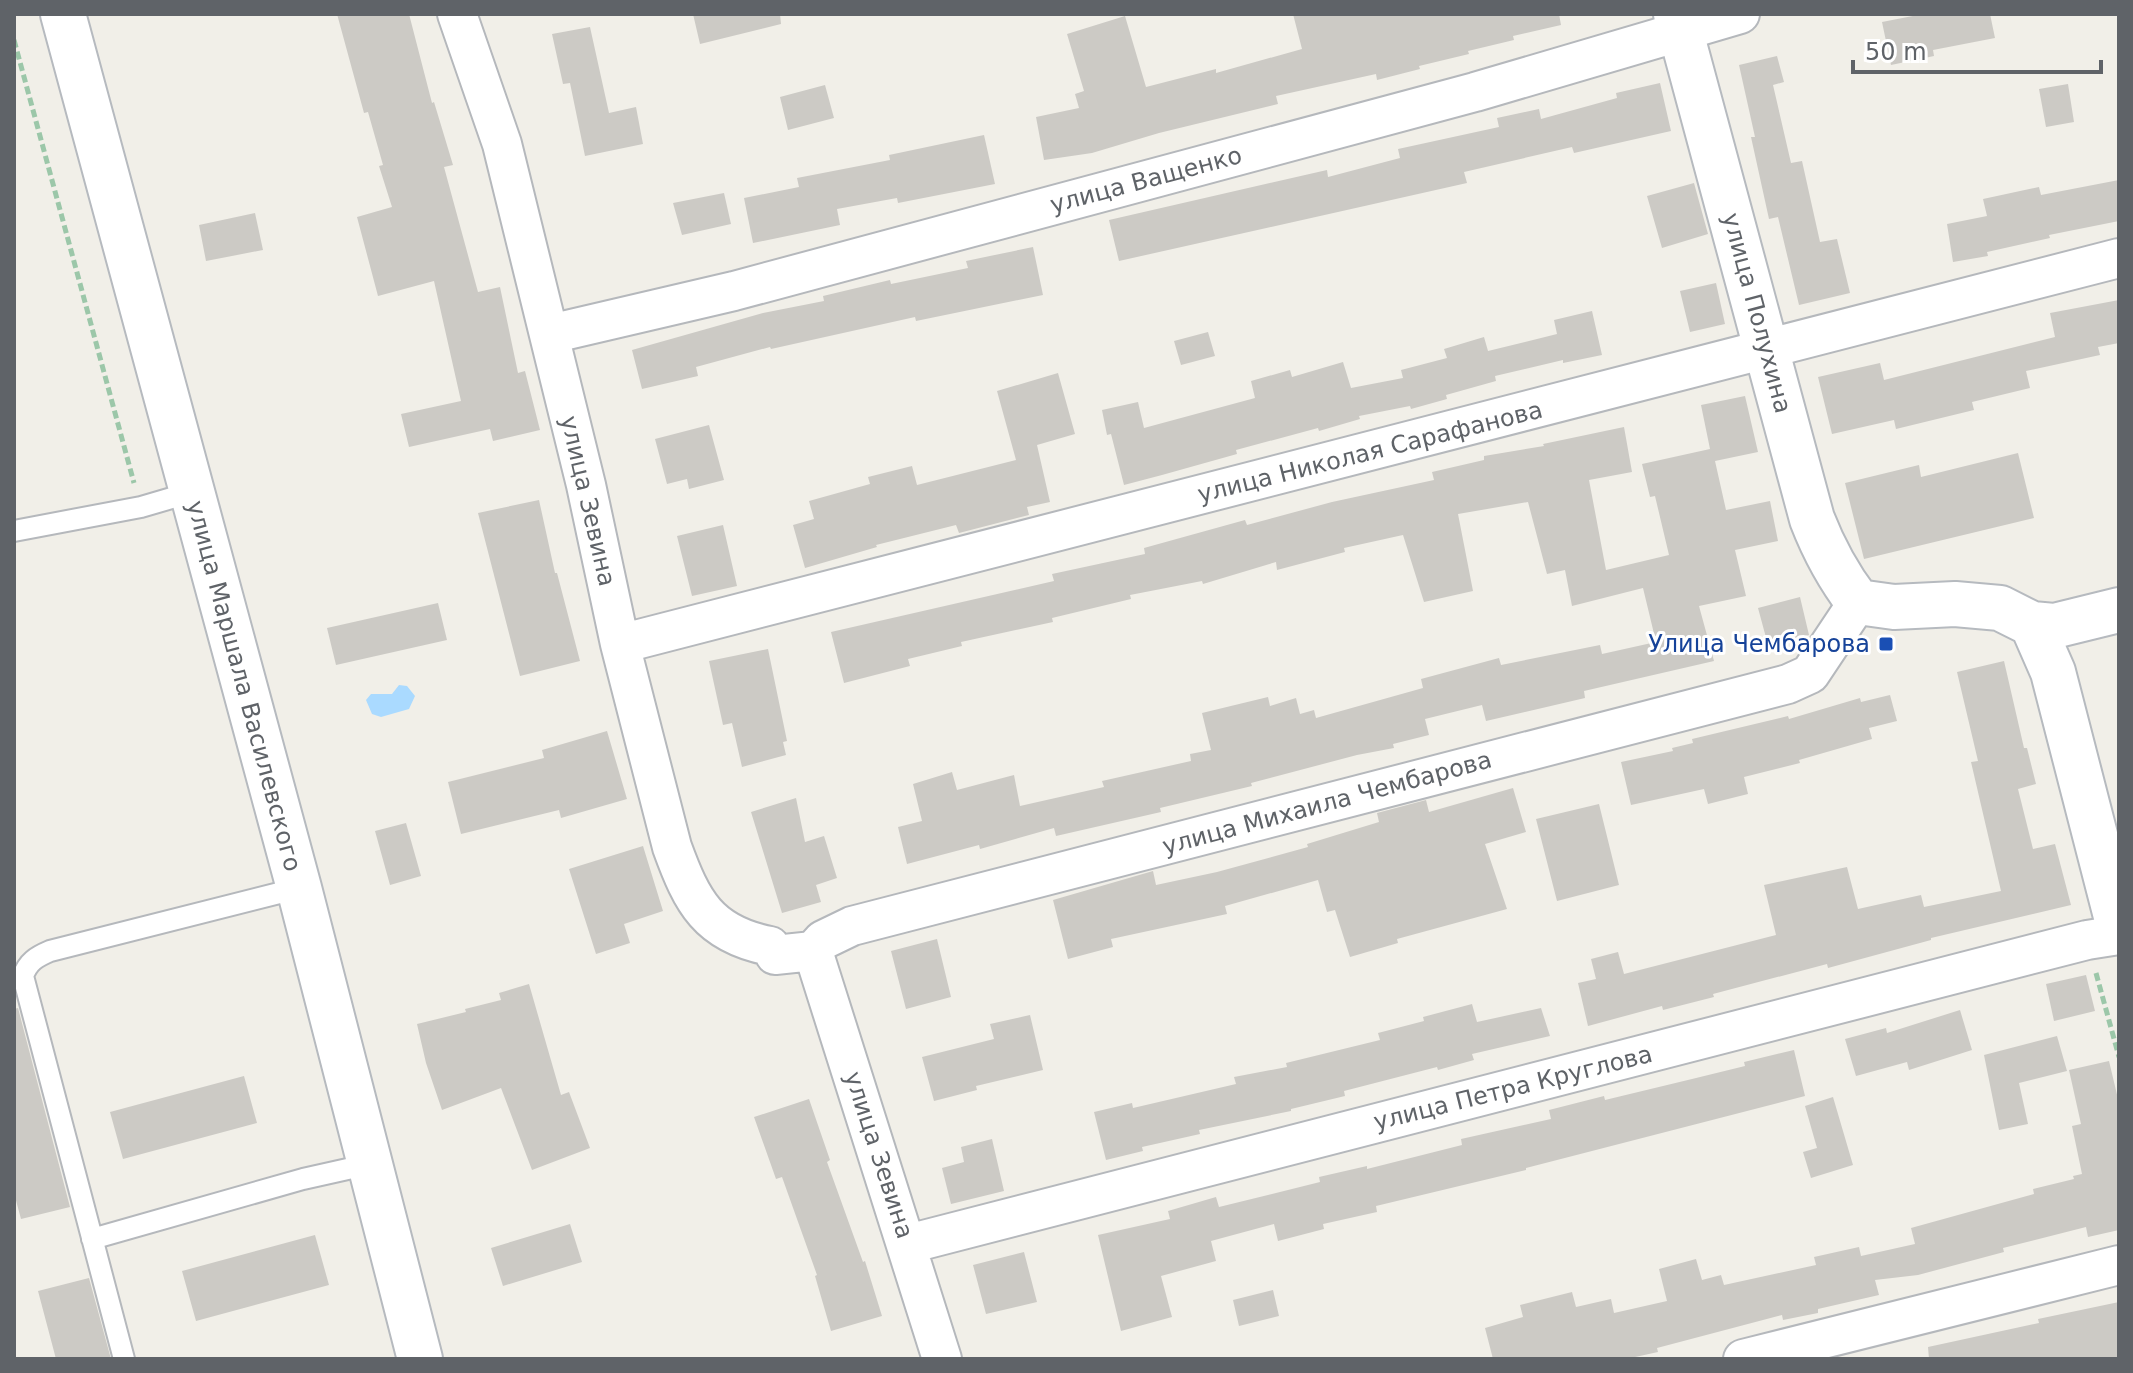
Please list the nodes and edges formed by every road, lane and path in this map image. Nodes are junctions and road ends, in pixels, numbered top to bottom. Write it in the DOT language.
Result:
graph roads {
  1 [pos="63,14"];
  2 [pos="457,14"];
  3 [pos="1740,14"];
  4 [pos="1678,22"];
  5 [pos="14,40"];
  6 [pos="2119,258"];
  7 [pos="550,334"];
  8 [pos="1767,350"];
  9 [pos="192,492"];
  10 [pos="141,507"];
  11 [pos="14,531"];
  12 [pos="1858,602"];
  13 [pos="2119,610"];
  14 [pos="2032,624"];
  15 [pos="620,644"];
  16 [pos="299,888"];
  17 [pos="2119,928"];
  18 [pos="2119,935"];
  19 [pos="813,951"];
  20 [pos="370,1164"];
  21 [pos="92,1239"];
  22 [pos="908,1244"];
  23 [pos="2119,1265"];
  24 [pos="124,1359"];
  25 [pos="420,1359"];
  26 [pos="942,1359"];
  27 [pos="1743,1359"];
  1 -- 9 [label="main road, улица Маршала Василевского"];
  2 -- 7 [label="street, улица Зевина"];
  3 -- 4 [label="street, улица Ващенко"];
  4 -- 7 [label="street, улица Ващенко"];
  4 -- 8 [label="main road, улица Полухина"];
  5 -- 10 [label="path"];
  6 -- 8 [label="street, улица Николая Сарафанова"];
  7 -- 15 [label="street, улица Зевина"];
  8 -- 12 [label="main road, улица Полухина"];
  8 -- 15 [label="street, улица Николая Сарафанова"];
  9 -- 10 [label="lane"];
  9 -- 16 [label="main road, улица Маршала Василевского"];
  10 -- 11 [label="lane"];
  12 -- 14 [label="main road"];
  12 -- 19 [label="street, улица Михаила Чембарова"];
  13 -- 14 [label="main road"];
  14 -- 17 [label="main road"];
  15 -- 19 [label="street, улица Зевина"];
  16 -- 20 [label="main road, улица Маршала Василевского"];
  16 -- 21 [label="lane"];
  18 -- 22 [label="street, улица Петра Круглова"];
  19 -- 22 [label="street, улица Зевина"];
  20 -- 21 [label="lane"];
  20 -- 25 [label="main road, улица Маршала Василевского"];
  21 -- 24 [label="lane"];
  22 -- 26 [label="street, улица Зевина"];
  23 -- 27 [label="street"];
}
